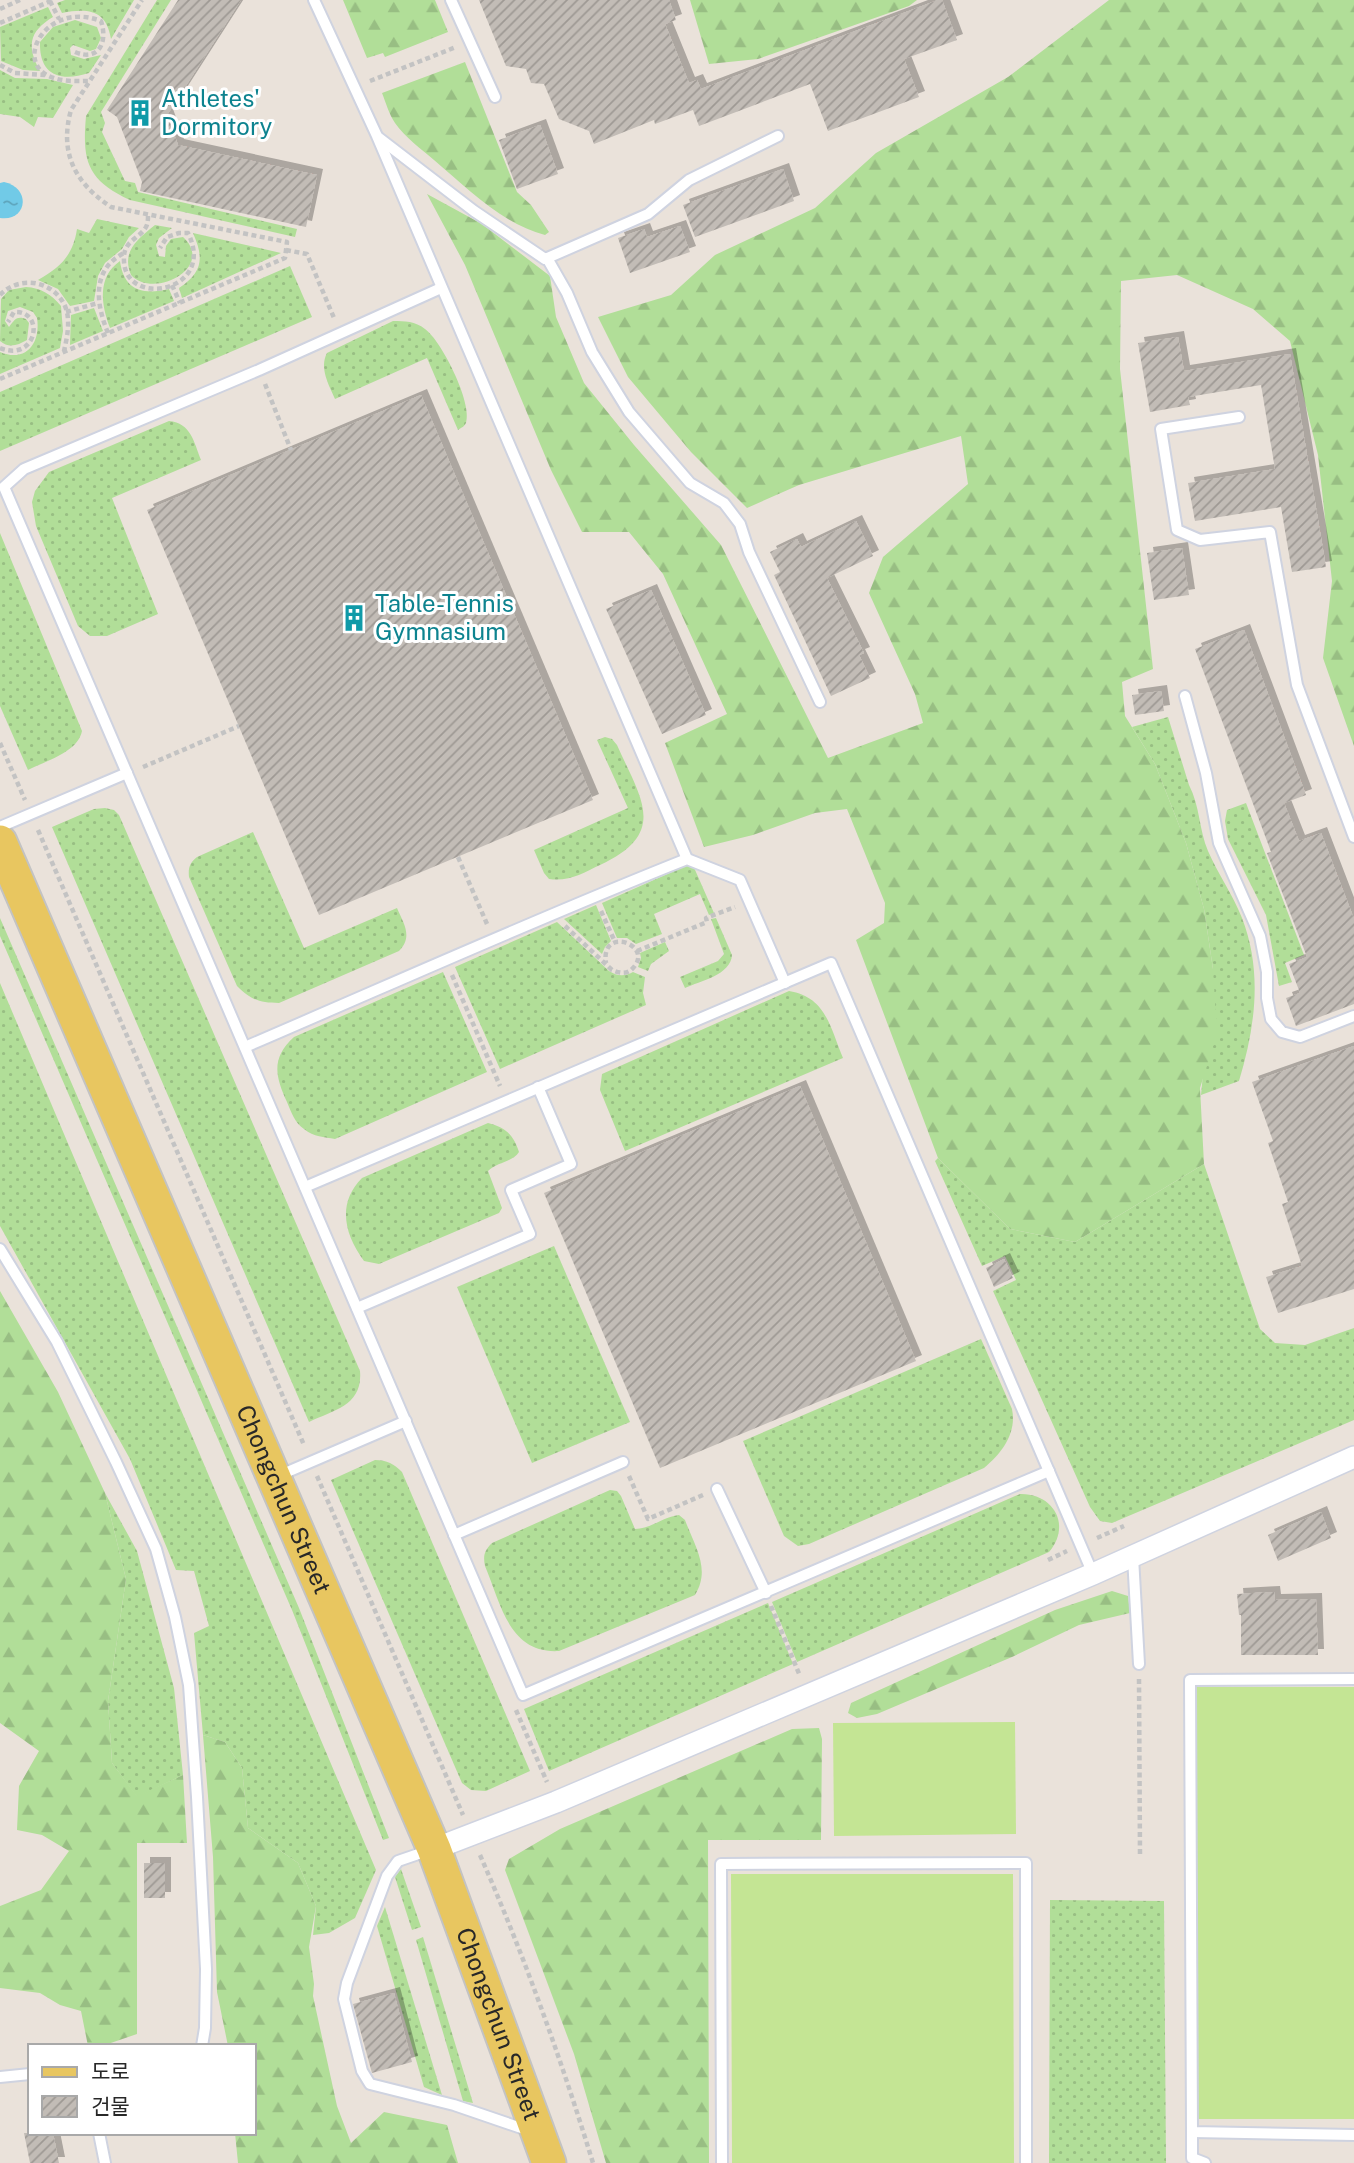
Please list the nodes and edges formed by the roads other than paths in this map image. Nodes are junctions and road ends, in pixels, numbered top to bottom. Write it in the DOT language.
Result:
graph roads {
  1 [pos="314,0"];
  2 [pos="451,0"];
  3 [pos="495,97"];
  4 [pos="377,136"];
  5 [pos="778,136"];
  6 [pos="547,258"];
  7 [pos="442,288"];
  8 [pos="1239,417"];
  9 [pos="1185,696"];
  10 [pos="820,702"];
  11 [pos="127,773"];
  12 [pos="0,827"];
  13 [pos="1354,837"];
  14 [pos="0,842"];
  15 [pos="687,859"];
  16 [pos="785,983"];
  17 [pos="1354,1016"];
  18 [pos="245,1047"];
  19 [pos="538,1087"];
  20 [pos="305,1187"];
  21 [pos="0,1250"];
  22 [pos="357,1308"];
  23 [pos="406,1422"];
  24 [pos="1354,1457"];
  25 [pos="623,1462"];
  26 [pos="1049,1471"];
  27 [pos="272,1478"];
  28 [pos="717,1489"];
  29 [pos="454,1535"];
  30 [pos="1133,1557"];
  31 [pos="1093,1574"];
  32 [pos="766,1592"];
  33 [pos="1139,1664"];
  34 [pos="1354,1679"];
  35 [pos="434,1849"];
  36 [pos="202,2044"];
  37 [pos="28,2074"];
  38 [pos="0,2077"];
  39 [pos="1192,2132"];
  40 [pos="99,2135"];
  41 [pos="1354,2135"];
  42 [pos="541,2153"];
  43 [pos="105,2163"];
  44 [pos="722,2163"];
  45 [pos="1026,2163"];
  46 [pos="1205,2163"];
  1 -- 4 [label="lane"];
  2 -- 3 [label="lane"];
  4 -- 6 [label="lane"];
  4 -- 7 [label="lane"];
  5 -- 6 [label="lane"];
  6 -- 10 [label="lane"];
  7 -- 11 [label="lane"];
  7 -- 15 [label="lane"];
  8 -- 13 [label="lane"];
  9 -- 17 [label="lane"];
  11 -- 12 [label="lane"];
  11 -- 18 [label="lane"];
  14 -- 27 [label="main road, Chongchun Street"];
  15 -- 16 [label="lane"];
  15 -- 18 [label="lane"];
  16 -- 19 [label="lane"];
  16 -- 26 [label="lane"];
  18 -- 20 [label="lane"];
  19 -- 20 [label="lane"];
  19 -- 22 [label="lane"];
  20 -- 22 [label="lane"];
  21 -- 36 [label="lane"];
  22 -- 23 [label="lane"];
  23 -- 27 [label="lane"];
  23 -- 29 [label="lane"];
  24 -- 30 [label="street"];
  25 -- 29 [label="lane"];
  26 -- 31 [label="lane"];
  26 -- 32 [label="lane"];
  27 -- 35 [label="main road, Chongchun Street"];
  28 -- 32 [label="lane"];
  29 -- 32 [label="lane"];
  30 -- 31 [label="street"];
  30 -- 33 [label="lane"];
  31 -- 35 [label="street"];
  34 -- 39 [label="lane"];
  35 -- 42 [label="main road, Chongchun Street"];
  35 -- 42 [label="lane"];
  37 -- 38 [label="lane"];
  39 -- 41 [label="lane"];
  39 -- 46 [label="lane"];
  40 -- 43 [label="lane"];
  44 -- 45 [label="lane"];
}
